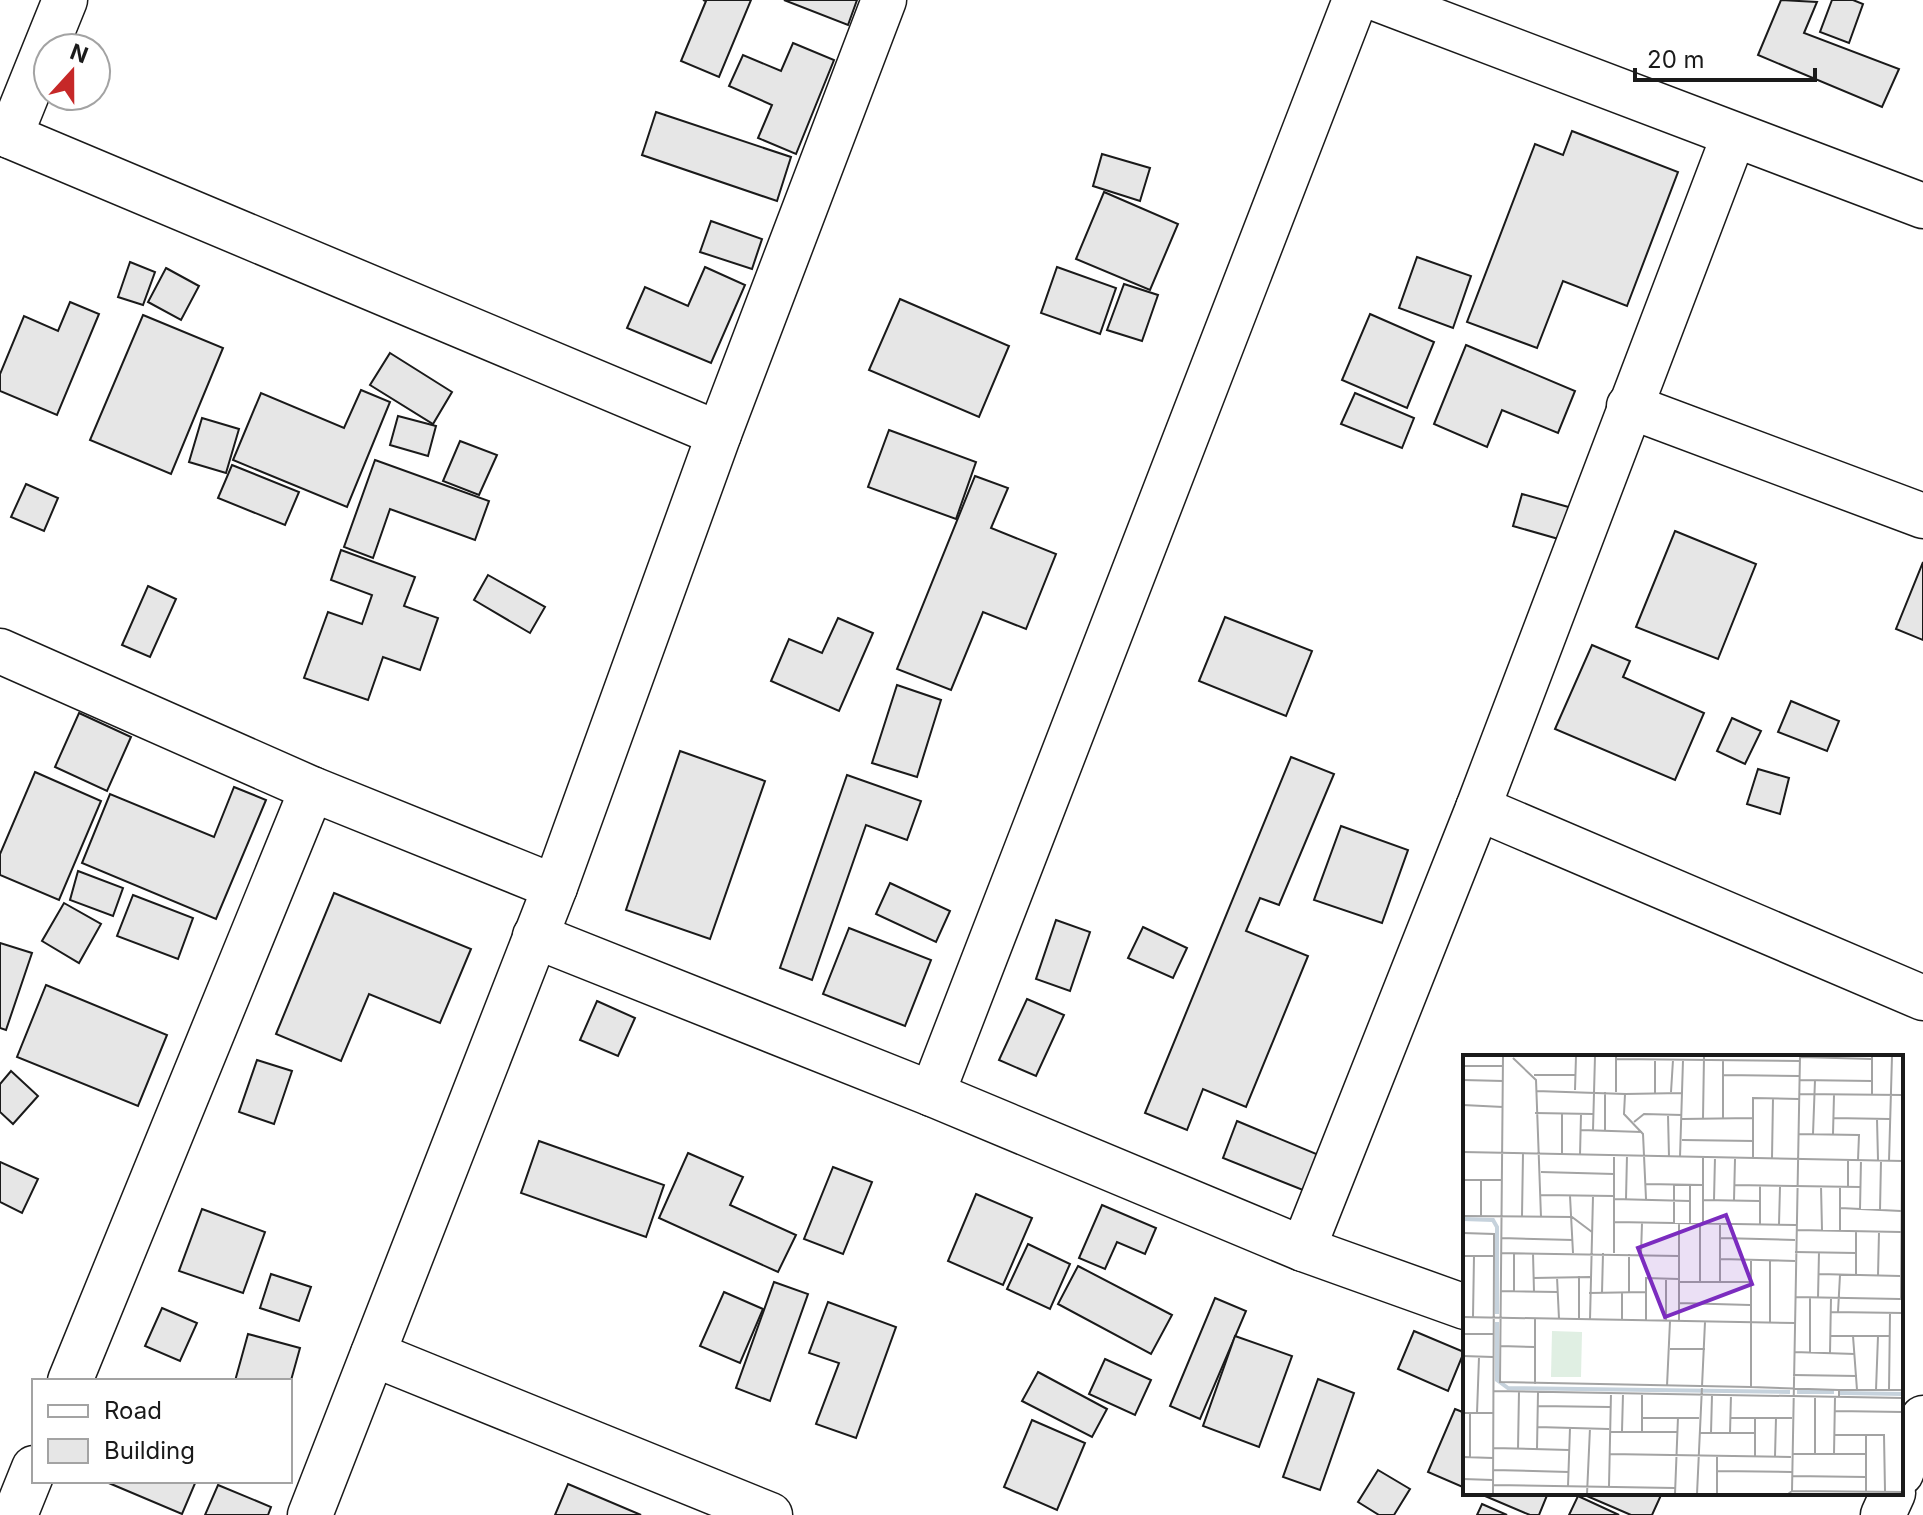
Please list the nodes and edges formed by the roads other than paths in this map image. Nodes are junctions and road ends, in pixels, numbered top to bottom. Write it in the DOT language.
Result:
graph roads {
  1 [pos="65,0"];
  2 [pos="884,0"];
  3 [pos="1355,0"];
  4 [pos="1403,4"];
  5 [pos="5,134"];
  6 [pos="1734,135"];
  7 [pos="1923,206"];
  8 [pos="1629,406"];
  9 [pos="719,434"];
  10 [pos="1923,516"];
  11 [pos="0,651"];
  12 [pos="312,789"];
  13 [pos="1478,808"];
  14 [pos="555,887"];
  15 [pos="535,936"];
  16 [pos="1923,998"];
  17 [pos="932,1094"];
  18 [pos="1303,1249"];
  19 [pos="1463,1306"];
  20 [pos="373,1354"];
  21 [pos="71,1379"];
  22 [pos="1923,1418"];
  23 [pos="1903,1466"];
  24 [pos="32,1473"];
  25 [pos="1891,1495"];
  26 [pos="15,1515"];
  27 [pos="310,1515"];
  28 [pos="770,1515"];
  29 [pos="1883,1515"];
  1 -- 5 [label="street"];
  2 -- 9 [label="street"];
  3 -- 17 [label="street"];
  4 -- 6 [label="street"];
  5 -- 9 [label="street"];
  6 -- 7 [label="street"];
  6 -- 8 [label="street"];
  8 -- 10 [label="street"];
  8 -- 13 [label="street"];
  9 -- 14 [label="street"];
  11 -- 12 [label="street"];
  12 -- 14 [label="street"];
  12 -- 21 [label="street"];
  13 -- 16 [label="street"];
  13 -- 18 [label="street"];
  14 -- 15 [label="street"];
  15 -- 17 [label="street"];
  15 -- 20 [label="street"];
  17 -- 18 [label="street"];
  18 -- 19 [label="street"];
  20 -- 27 [label="street"];
  20 -- 28 [label="street"];
  22 -- 23 [label="street"];
  24 -- 26 [label="street"];
  25 -- 29 [label="street"];
}
